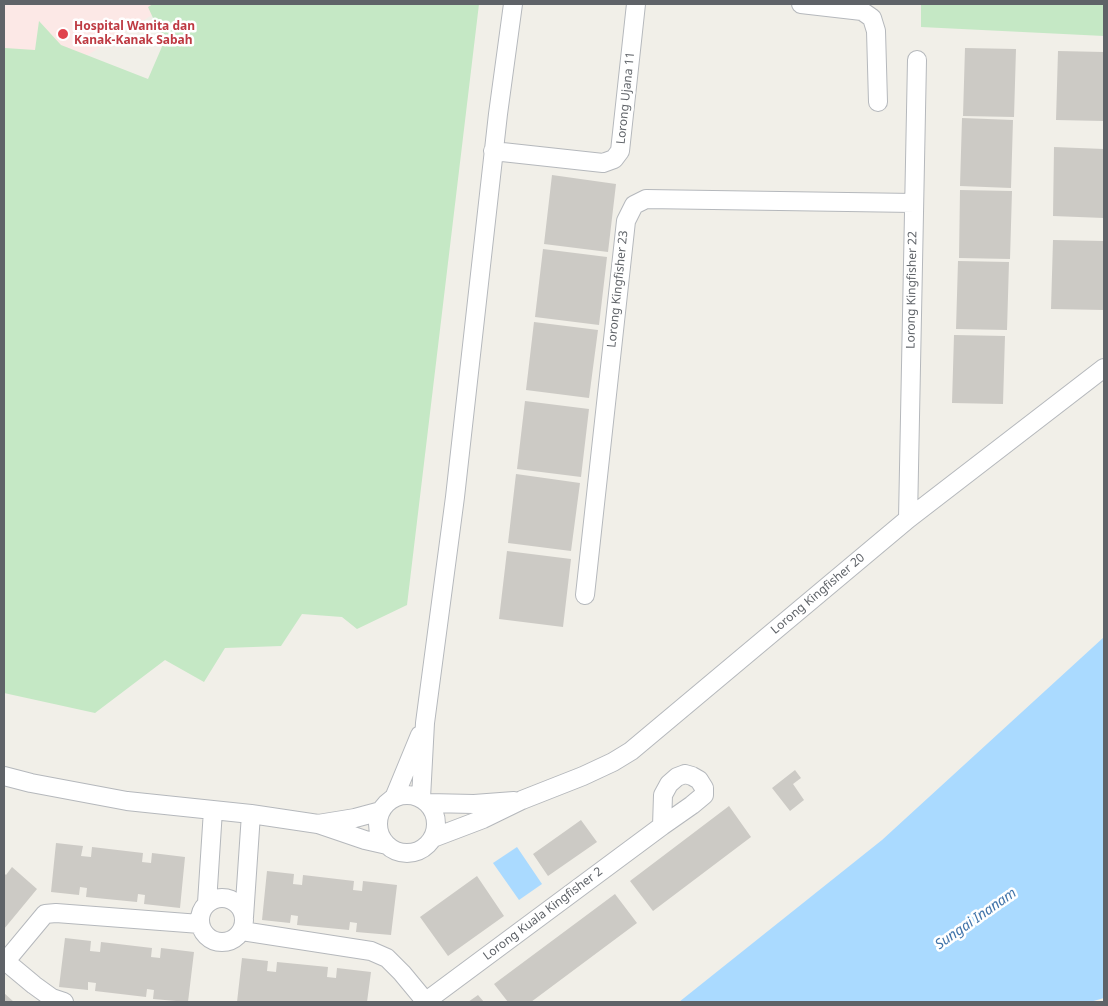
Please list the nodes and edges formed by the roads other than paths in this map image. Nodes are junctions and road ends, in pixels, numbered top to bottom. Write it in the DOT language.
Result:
graph roads {
  1 [pos="513,4"];
  2 [pos="636,4"];
  3 [pos="801,4"];
  4 [pos="917,60"];
  5 [pos="878,102"];
  6 [pos="493,151"];
  7 [pos="914,203"];
  8 [pos="1104,368"];
  9 [pos="908,519"];
  10 [pos="584,594"];
  11 [pos="425,723"];
  12 [pos="4,776"];
  13 [pos="394,798"];
  14 [pos="522,800"];
  15 [pos="424,801"];
  16 [pos="212,810"];
  17 [pos="381,811"];
  18 [pos="251,814"];
  19 [pos="318,824"];
  20 [pos="662,826"];
  21 [pos="433,838"];
  22 [pos="387,845"];
  23 [pos="207,903"];
  24 [pos="200,924"];
  25 [pos="243,924"];
  26 [pos="4,961"];
  27 [pos="64,1002"];
  28 [pos="425,1002"];
  1 -- 6 [label="street"];
  2 -- 6 [label="street, Lorong Ujana 11"];
  3 -- 5 [label="street"];
  4 -- 7 [label="street, Lorong Kingfisher 22"];
  6 -- 11 [label="street"];
  7 -- 9 [label="street, Lorong Kingfisher 22"];
  7 -- 10 [label="street, Lorong Kingfisher 23"];
  8 -- 9 [label="street, Lorong Kingfisher 20"];
  9 -- 14 [label="street, Lorong Kingfisher 20"];
  11 -- 13 [label="street"];
  11 -- 15 [label="street"];
  12 -- 16 [label="street"];
  13 -- 15 [label="street"];
  13 -- 17 [label="street"];
  14 -- 15 [label="street, Lorong Kingfisher 20"];
  14 -- 21 [label="street, Lorong Kingfisher 20"];
  15 -- 21 [label="street"];
  16 -- 18 [label="street"];
  16 -- 23 [label="street"];
  17 -- 19 [label="street"];
  17 -- 22 [label="street"];
  18 -- 19 [label="street"];
  18 -- 25 [label="street"];
  19 -- 22 [label="street"];
  20 -- 28 [label="street, Lorong Kuala Kingfisher 2"];
  21 -- 22 [label="street"];
  23 -- 24 [label="street"];
  23 -- 25 [label="street"];
  24 -- 25 [label="street"];
  24 -- 26 [label="street"];
  25 -- 28 [label="street"];
  26 -- 27 [label="street"];
}
